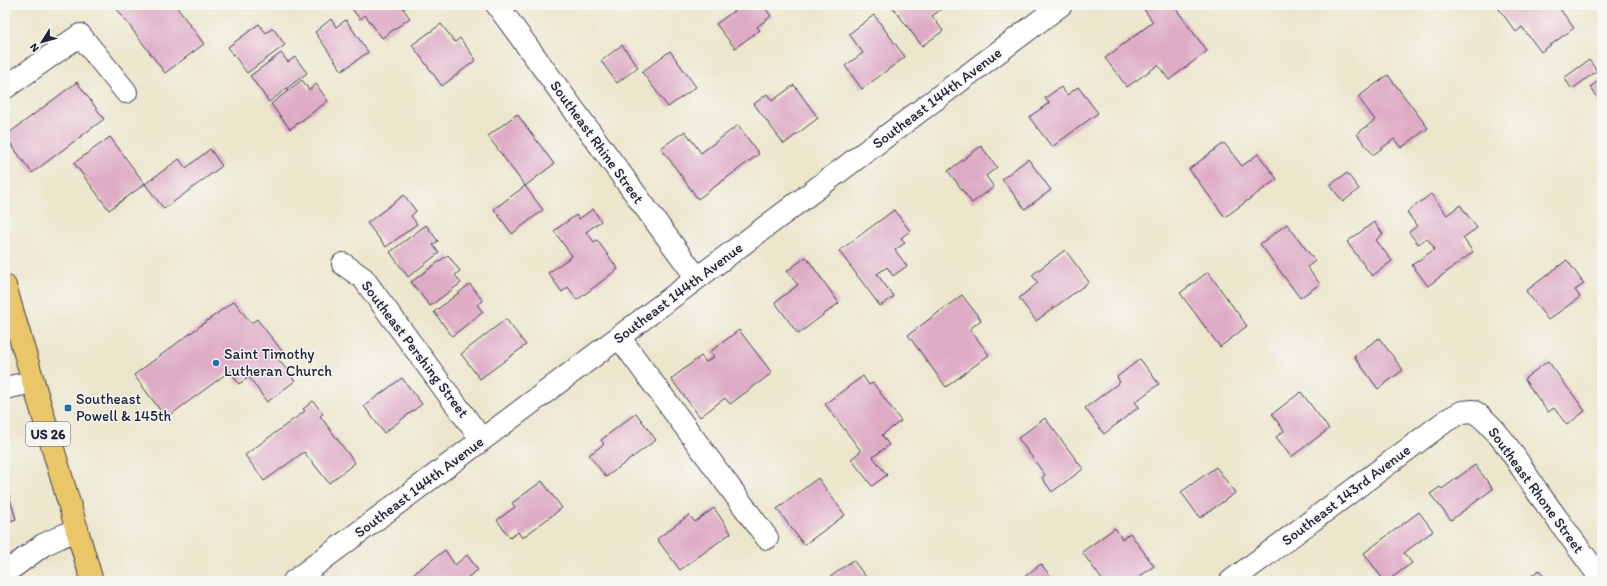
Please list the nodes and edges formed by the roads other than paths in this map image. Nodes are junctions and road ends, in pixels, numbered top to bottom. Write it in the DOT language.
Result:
graph roads {
  1 [pos="497,5"];
  2 [pos="1061,5"];
  3 [pos="5,88"];
  4 [pos="126,92"];
  5 [pos="343,264"];
  6 [pos="697,278"];
  7 [pos="6,291"];
  8 [pos="619,336"];
  9 [pos="33,382"];
  10 [pos="5,388"];
  11 [pos="1462,412"];
  12 [pos="482,440"];
  13 [pos="77,529"];
  14 [pos="767,538"];
  15 [pos="5,572"];
  16 [pos="1602,580"];
  17 [pos="92,581"];
  18 [pos="294,581"];
  19 [pos="1231,581"];
  1 -- 6 [label="street, Southeast Rhine Street"];
  2 -- 6 [label="street, Southeast 144th Avenue"];
  3 -- 4 [label="street"];
  5 -- 12 [label="street, Southeast Pershing Street"];
  6 -- 8 [label="street, Southeast 144th Avenue"];
  7 -- 9 [label="main road, US 26"];
  8 -- 12 [label="street, Southeast 144th Avenue"];
  8 -- 14 [label="street"];
  9 -- 10 [label="street"];
  9 -- 13 [label="main road, US 26"];
  11 -- 16 [label="street, Southeast Rhone Street"];
  11 -- 19 [label="street, Southeast 143rd Avenue"];
  12 -- 18 [label="street, Southeast 144th Avenue"];
  13 -- 15 [label="street"];
  13 -- 17 [label="main road, US 26"];
}
